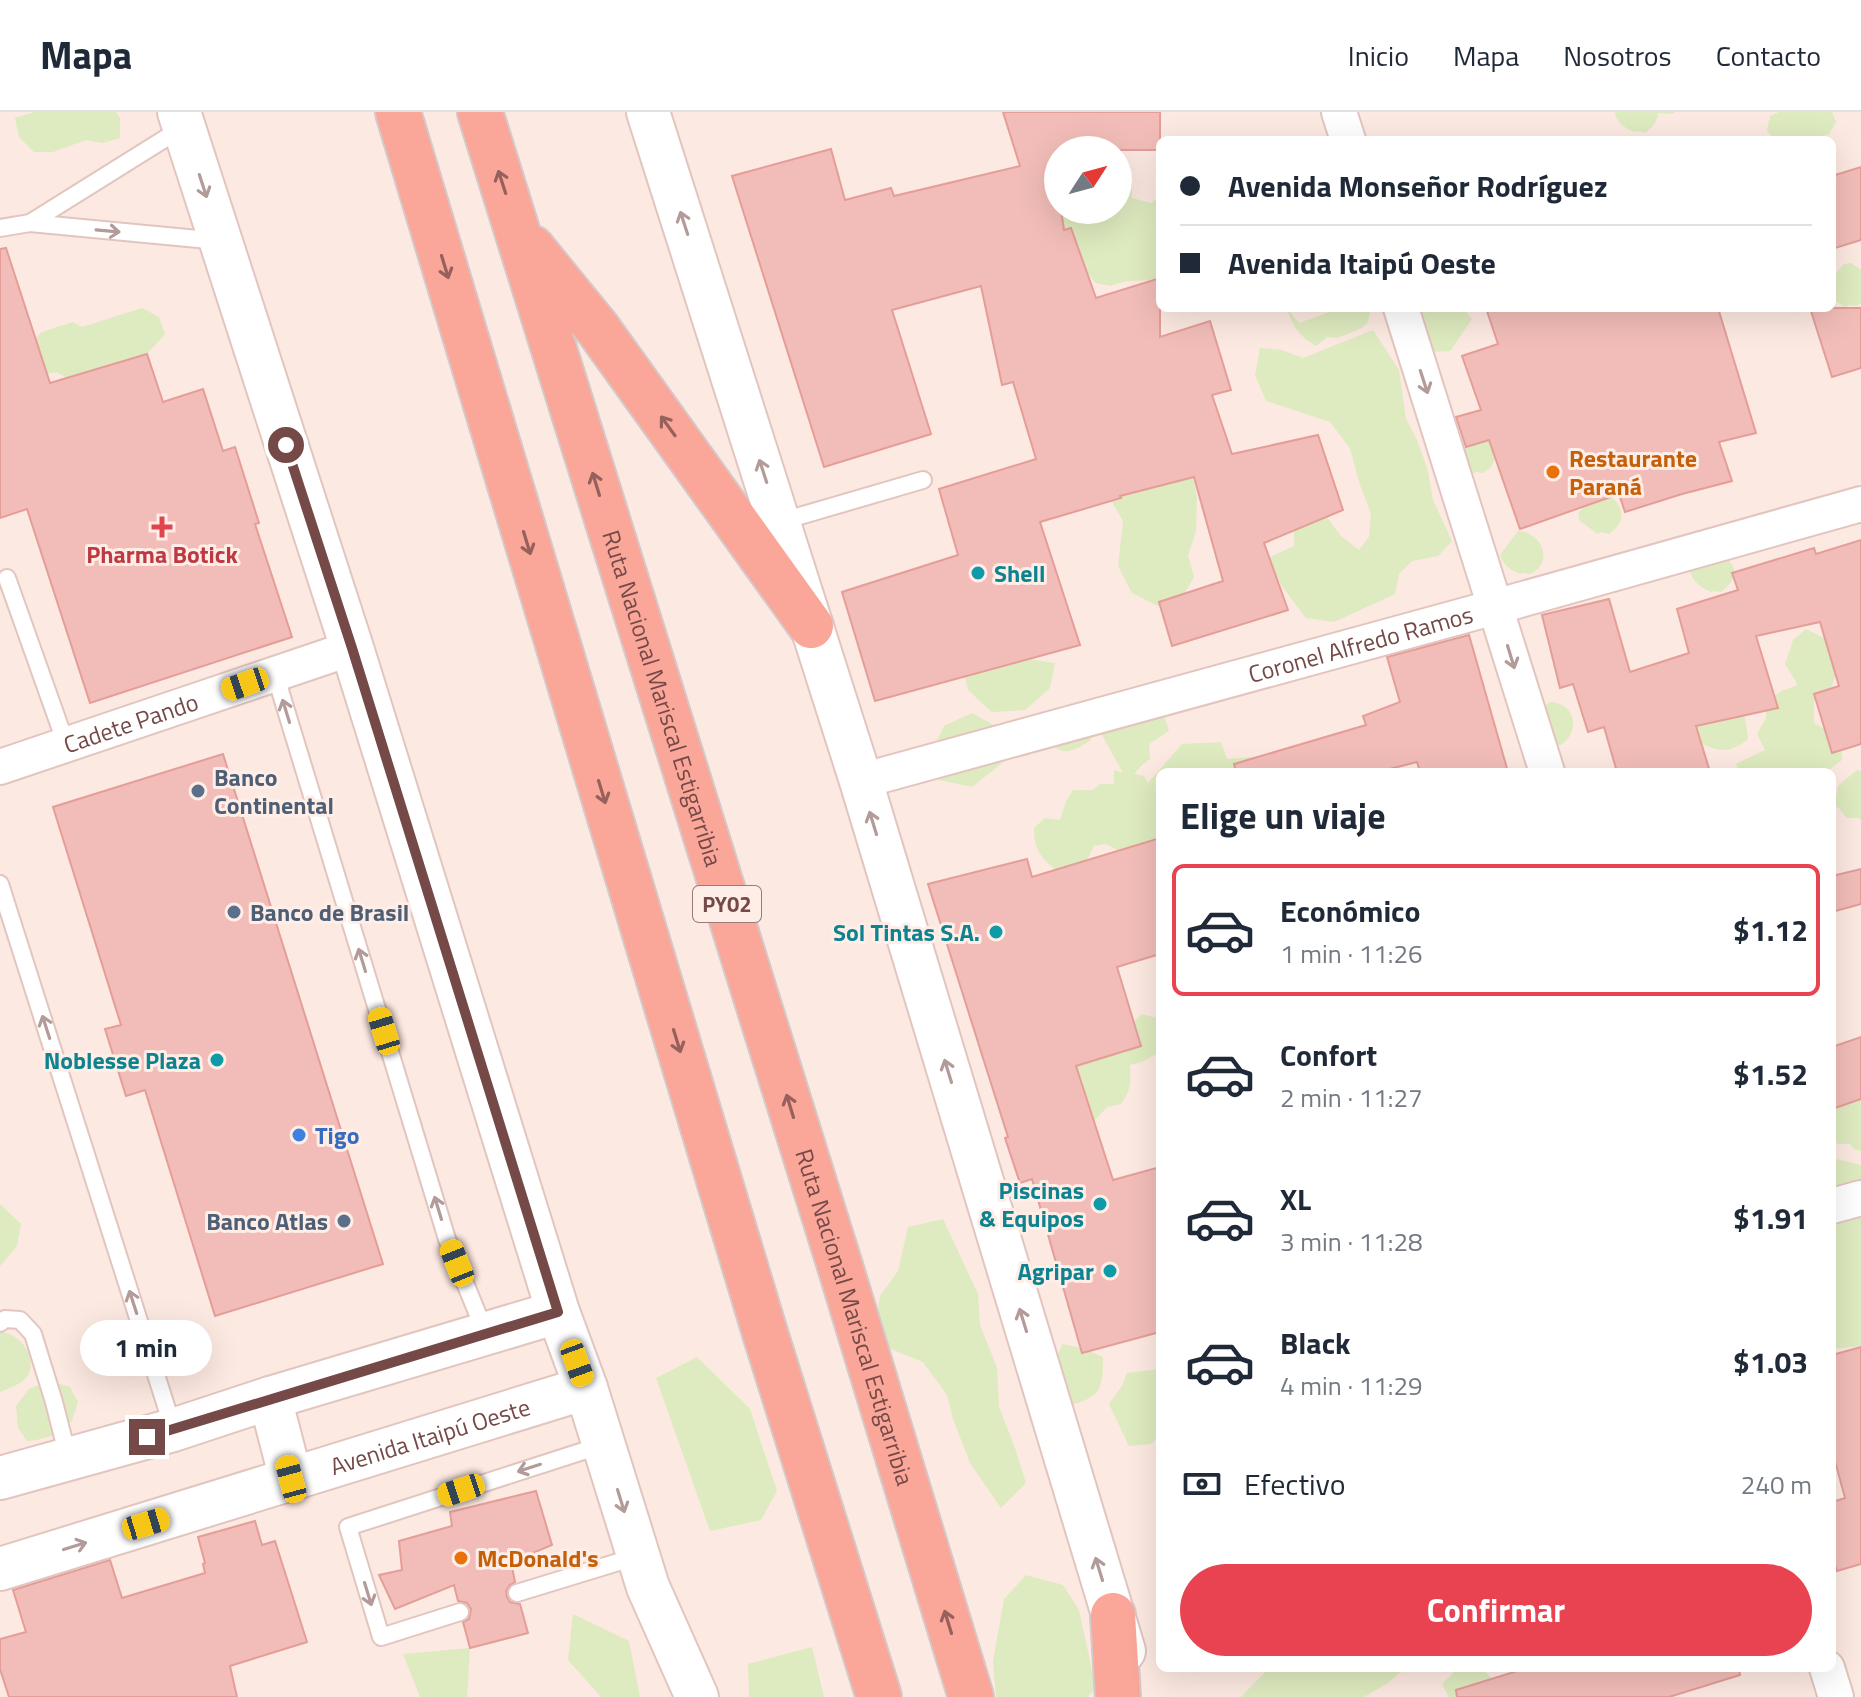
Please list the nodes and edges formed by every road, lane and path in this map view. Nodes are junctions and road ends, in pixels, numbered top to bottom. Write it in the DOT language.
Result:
graph roads {
  1 [pos="398,112"];
  2 [pos="480,112"];
  3 [pos="648,112"];
  4 [pos="1339,112"];
  5 [pos="181,119"];
  6 [pos="1347,136"];
  7 [pos="30,223"];
  8 [pos="0,228"];
  9 [pos="518,231"];
  10 [pos="220,241"];
  11 [pos="1402,312"];
  12 [pos="923,480"];
  13 [pos="1861,504"];
  14 [pos="779,522"];
  15 [pos="7,578"];
  16 [pos="1495,607"];
  17 [pos="811,626"];
  18 [pos="352,648"];
  19 [pos="275,674"];
  20 [pos="66,744"];
  21 [pos="0,767"];
  22 [pos="1546,768"];
  23 [pos="861,781"];
  24 [pos="0,884"];
  25 [pos="1861,1198"];
  26 [pos="1836,1205"];
  27 [pos="558,1312"];
  28 [pos="0,1323"];
  29 [pos="486,1333"];
  30 [pos="586,1388"];
  31 [pos="270,1398"];
  32 [pos="173,1430"];
  33 [pos="603,1444"];
  34 [pos="69,1458"];
  35 [pos="0,1478"];
  36 [pos="291,1479"];
  37 [pos="638,1556"];
  38 [pos="0,1569"];
  39 [pos="517,1593"];
  40 [pos="460,1612"];
  41 [pos="1113,1615"];
  42 [pos="1828,1672"];
  43 [pos="697,1697"];
  44 [pos="879,1697"];
  45 [pos="971,1697"];
  46 [pos="1118,1697"];
  47 [pos="1139,1697"];
  48 [pos="1836,1697"];
  1 -- 44 [label="highway, one-way"];
  9 -- 2 [label="highway, Ruta Nacional Mariscal Estigarribia / PY02, one-way"];
  14 -- 3 [label="street, one-way"];
  4 -- 6 [label="street"];
  5 -- 7 [label="lane"];
  5 -- 10 [label="street, one-way"];
  7 -- 8 [label="lane"];
  7 -- 10 [label="lane, one-way"];
  17 -- 9 [label="highway, one-way"];
  45 -- 9 [label="highway, Ruta Nacional Mariscal Estigarribia / PY02, one-way"];
  10 -- 18 [label="street"];
  11 -- 16 [label="street, one-way"];
  12 -- 14 [label="lane"];
  13 -- 16 [label="street, Coronel Alfredo Ramos"];
  14 -- 17 [label="street"];
  15 -- 20 [label="lane"];
  16 -- 22 [label="street, one-way"];
  16 -- 23 [label="street, Coronel Alfredo Ramos"];
  17 -- 23 [label="street"];
  18 -- 19 [label="street, Cadete Pando"];
  18 -- 27 [label="street"];
  19 -- 20 [label="street, Cadete Pando"];
  29 -- 19 [label="lane, one-way"];
  20 -- 21 [label="street, Cadete Pando"];
  41 -- 23 [label="street, one-way"];
  32 -- 24 [label="lane, one-way"];
  25 -- 26 [label="street"];
  27 -- 29 [label="street"];
  27 -- 30 [label="street"];
  28 -- 34 [label="lane"];
  29 -- 31 [label="street"];
  30 -- 33 [label="street"];
  30 -- 36 [label="street, Avenida Itaipú Oeste"];
  31 -- 32 [label="street"];
  31 -- 36 [label="street"];
  32 -- 34 [label="street"];
  33 -- 37 [label="street, one-way"];
  33 -- 40 [label="lane, one-way"];
  34 -- 35 [label="street"];
  38 -- 36 [label="street, Avenida Itaipú Oeste, one-way"];
  37 -- 39 [label="lane"];
  37 -- 43 [label="street"];
  41 -- 46 [label="highway"];
  41 -- 47 [label="street"];
  42 -- 48 [label="street"];
}
